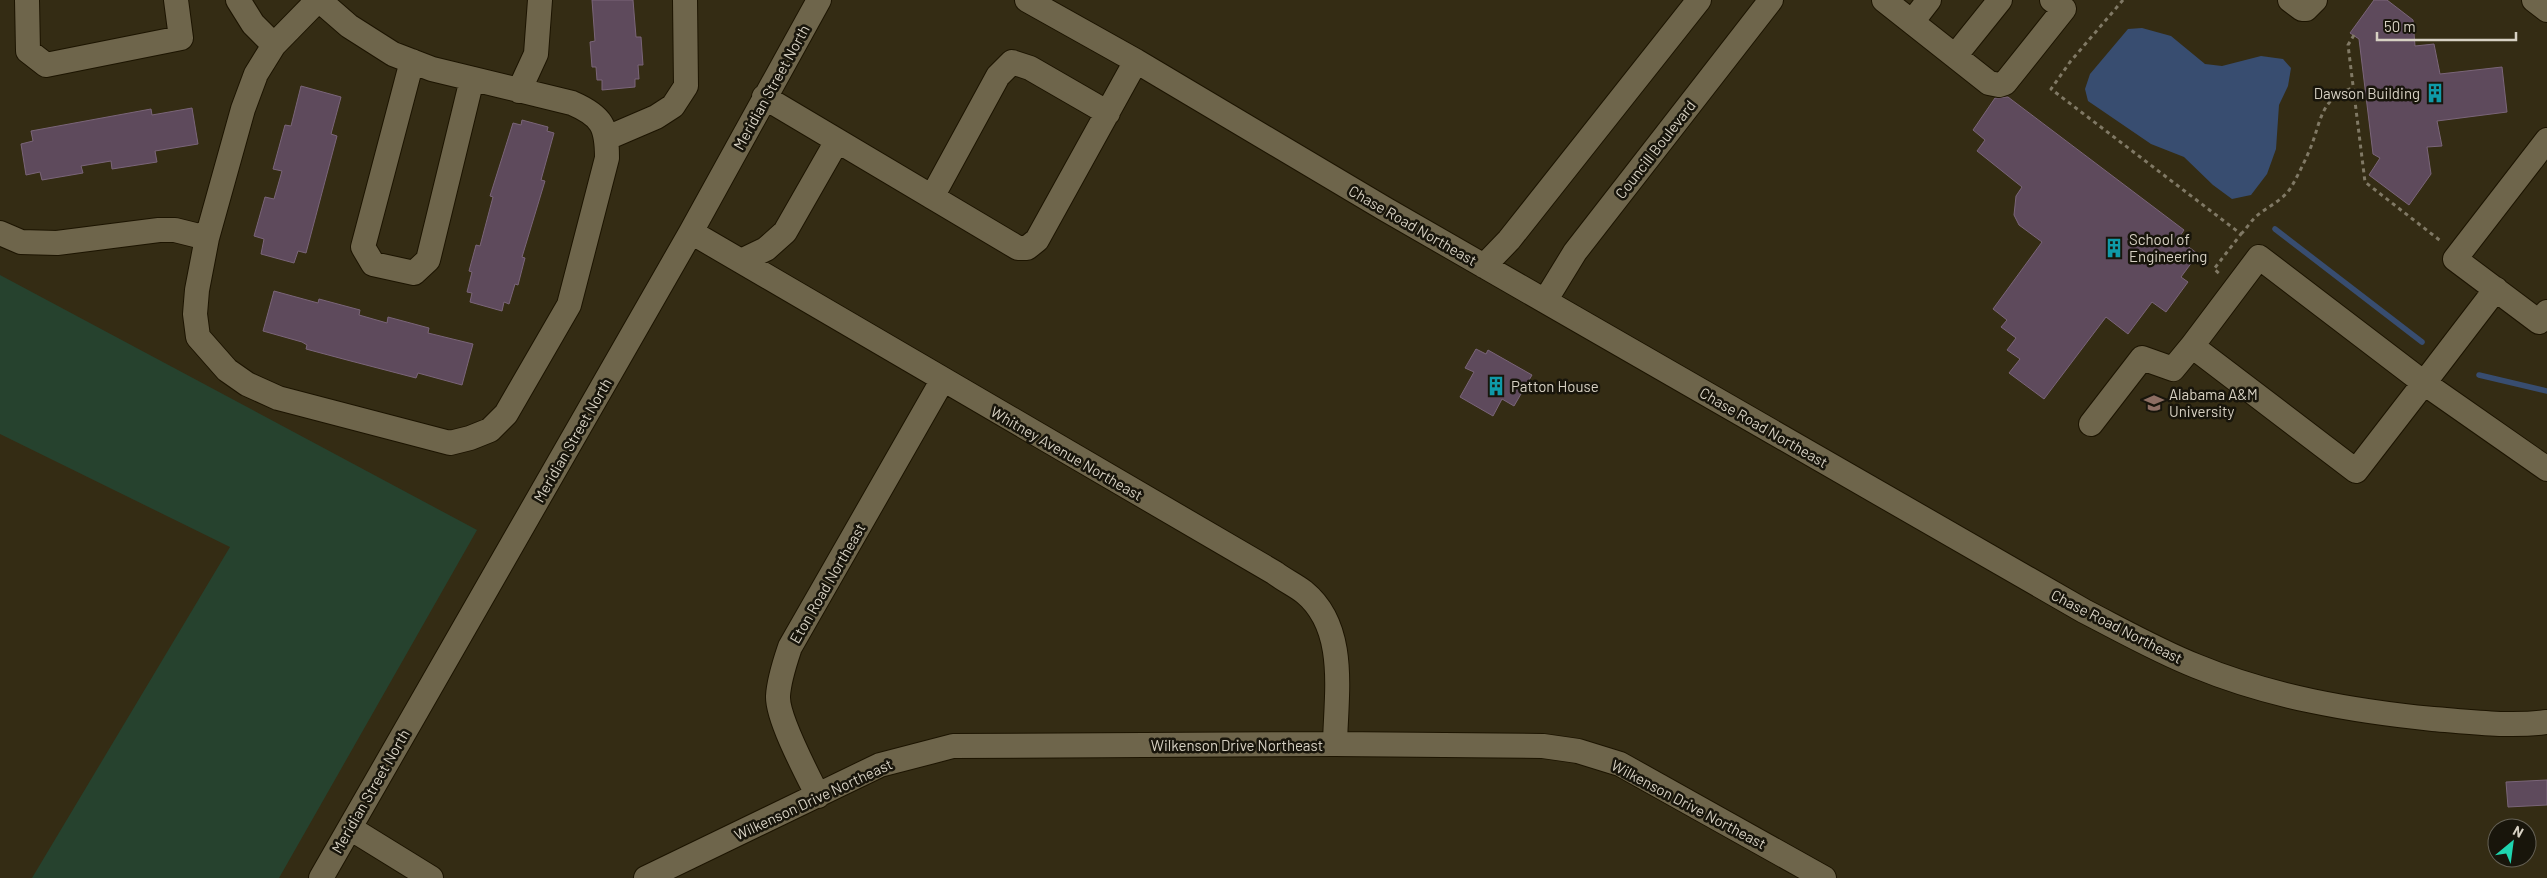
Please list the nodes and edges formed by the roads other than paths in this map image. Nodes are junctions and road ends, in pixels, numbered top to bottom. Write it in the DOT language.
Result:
graph roads {
  1 [pos="28,0"];
  2 [pos="176,0"];
  3 [pos="238,0"];
  4 [pos="319,0"];
  5 [pos="540,0"];
  6 [pos="685,0"];
  7 [pos="810,0"];
  8 [pos="819,0"];
  9 [pos="833,0"];
  10 [pos="1027,0"];
  11 [pos="1699,0"];
  12 [pos="1771,0"];
  13 [pos="1884,0"];
  14 [pos="1929,0"];
  15 [pos="2000,0"];
  16 [pos="2052,0"];
  17 [pos="2290,0"];
  18 [pos="2315,0"];
  19 [pos="2534,0"];
  20 [pos="2547,10"];
  21 [pos="1912,22"];
  22 [pos="804,28"];
  23 [pos="274,45"];
  24 [pos="1955,56"];
  25 [pos="412,61"];
  26 [pos="1136,61"];
  27 [pos="472,79"];
  28 [pos="519,91"];
  29 [pos="764,98"];
  30 [pos="1108,113"];
  31 [pos="607,138"];
  32 [pos="2547,140"];
  33 [pos="837,141"];
  34 [pos="932,197"];
  35 [pos="691,232"];
  36 [pos="0,233"];
  37 [pos="207,238"];
  38 [pos="741,262"];
  39 [pos="1484,266"];
  40 [pos="2496,289"];
  41 [pos="1545,301"];
  42 [pos="2547,312"];
  43 [pos="2192,346"];
  44 [pos="942,381"];
  45 [pos="2424,383"];
  46 [pos="2091,424"];
  47 [pos="2547,470"];
  48 [pos="2547,722"];
  49 [pos="1335,744"];
  50 [pos="818,796"];
  51 [pos="350,828"];
  52 [pos="321,878"];
  53 [pos="431,878"];
  54 [pos="646,878"];
  55 [pos="1824,878"];
  1 -- 2 [label="street"];
  3 -- 23 [label="street"];
  4 -- 23 [label="street"];
  4 -- 25 [label="street"];
  5 -- 28 [label="street"];
  6 -- 31 [label="street"];
  7 -- 22 [label="street"];
  8 -- 22 [label="street, Meridian Street North"];
  9 -- 22 [label="street"];
  10 -- 26 [label="street, Chase Road Northeast"];
  11 -- 39 [label="street"];
  12 -- 41 [label="street, Councill Boulevard"];
  13 -- 21 [label="street"];
  14 -- 21 [label="street"];
  15 -- 24 [label="street"];
  16 -- 24 [label="street"];
  17 -- 18 [label="street"];
  19 -- 20 [label="street"];
  21 -- 24 [label="street"];
  22 -- 29 [label="street, Meridian Street North"];
  23 -- 37 [label="street"];
  25 -- 27 [label="street"];
  25 -- 27 [label="street"];
  26 -- 30 [label="street"];
  26 -- 39 [label="street, Chase Road Northeast"];
  27 -- 28 [label="street"];
  28 -- 31 [label="street"];
  29 -- 33 [label="street"];
  29 -- 35 [label="street, Meridian Street North"];
  30 -- 34 [label="street"];
  30 -- 34 [label="street"];
  31 -- 37 [label="street"];
  32 -- 40 [label="street"];
  33 -- 34 [label="street"];
  33 -- 38 [label="street"];
  35 -- 38 [label="street, Whitney Avenue Northeast"];
  35 -- 51 [label="street, Meridian Street North"];
  36 -- 37 [label="street"];
  38 -- 44 [label="street, Whitney Avenue Northeast"];
  39 -- 41 [label="street, Chase Road Northeast"];
  40 -- 42 [label="street"];
  40 -- 45 [label="street"];
  41 -- 48 [label="street, Chase Road Northeast"];
  43 -- 45 [label="street"];
  43 -- 45 [label="street"];
  43 -- 46 [label="street"];
  44 -- 49 [label="street, Whitney Avenue Northeast"];
  44 -- 50 [label="street, Eton Road Northeast"];
  45 -- 47 [label="street"];
  49 -- 50 [label="street, Wilkenson Drive Northeast"];
  49 -- 55 [label="street, Wilkenson Drive Northeast"];
  50 -- 54 [label="street, Wilkenson Drive Northeast"];
  51 -- 52 [label="street, Meridian Street North"];
  51 -- 53 [label="street"];
}
